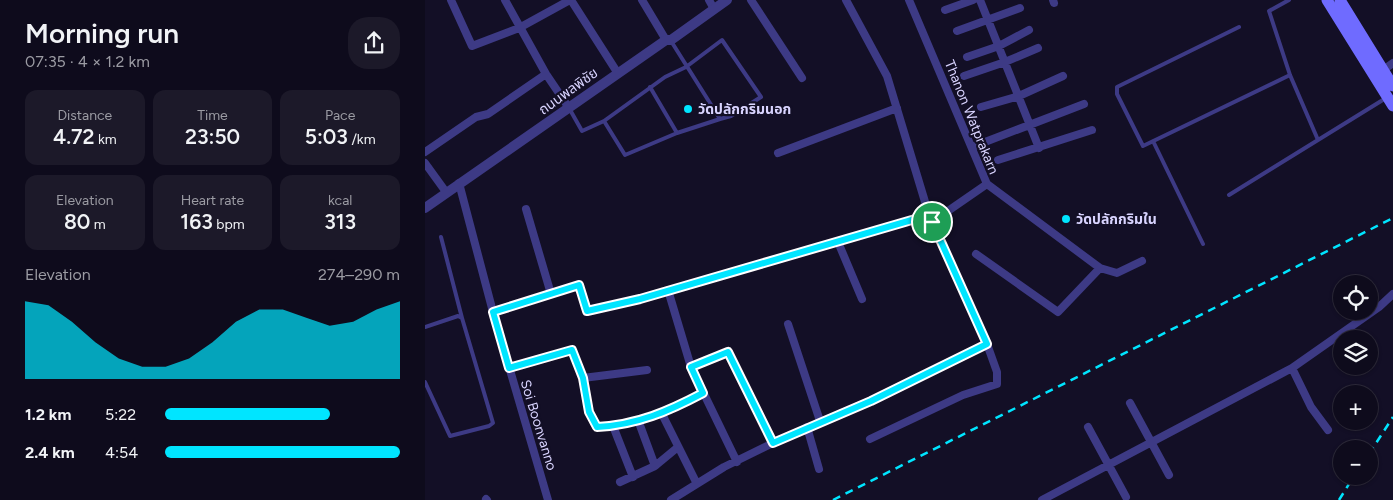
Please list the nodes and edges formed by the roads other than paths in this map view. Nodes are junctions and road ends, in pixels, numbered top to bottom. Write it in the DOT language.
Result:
graph roads {
  1 [pos="451,0"];
  2 [pos="505,0"];
  3 [pos="571,0"];
  4 [pos="642,0"];
  5 [pos="727,0"];
  6 [pos="751,0"];
  7 [pos="846,0"];
  8 [pos="909,0"];
  9 [pos="973,0"];
  10 [pos="981,0"];
  11 [pos="1289,0"];
  12 [pos="1327,0"];
  13 [pos="1340,0"];
  14 [pos="712,4"];
  15 [pos="1020,8"];
  16 [pos="945,10"];
  17 [pos="989,21"];
  18 [pos="1239,27"];
  19 [pos="519,28"];
  20 [pos="1029,30"];
  21 [pos="957,31"];
  22 [pos="668,40"];
  23 [pos="999,46"];
  24 [pos="1038,48"];
  25 [pos="967,57"];
  26 [pos="1005,62"];
  27 [pos="686,67"];
  28 [pos="1390,67"];
  29 [pos="617,72"];
  30 [pos="545,74"];
  31 [pos="1289,75"];
  32 [pos="964,76"];
  33 [pos="1063,76"];
  34 [pos="802,78"];
  35 [pos="1393,86"];
  36 [pos="650,87"];
  37 [pos="1019,96"];
  38 [pos="1390,101"];
  39 [pos="1084,104"];
  40 [pos="981,107"];
  41 [pos="569,108"];
  42 [pos="897,108"];
  43 [pos="720,119"];
  44 [pos="604,121"];
  45 [pos="1031,126"];
  46 [pos="1091,130"];
  47 [pos="677,134"];
  48 [pos="1318,140"];
  49 [pos="1153,141"];
  50 [pos="972,147"];
  51 [pos="1039,148"];
  52 [pos="425,152"];
  53 [pos="778,154"];
  54 [pos="998,160"];
  55 [pos="425,163"];
  56 [pos="459,183"];
  57 [pos="987,184"];
  58 [pos="446,192"];
  59 [pos="1229,195"];
  60 [pos="425,208"];
  61 [pos="526,209"];
  62 [pos="930,218"];
  63 [pos="441,237"];
  64 [pos="839,242"];
  65 [pos="1203,244"];
  66 [pos="976,254"];
  67 [pos="1143,261"];
  68 [pos="1100,268"];
  69 [pos="668,290"];
  70 [pos="551,294"];
  71 [pos="1393,294"];
  72 [pos="862,300"];
  73 [pos="493,312"];
  74 [pos="462,318"];
  75 [pos="788,324"];
  76 [pos="425,327"];
  77 [pos="987,344"];
  78 [pos="691,367"];
  79 [pos="509,368"];
  80 [pos="1292,368"];
  81 [pos="647,370"];
  82 [pos="583,378"];
  83 [pos="425,382"];
  84 [pos="703,393"];
  85 [pos="1130,403"];
  86 [pos="662,414"];
  87 [pos="638,420"];
  88 [pos="821,421"];
  89 [pos="613,426"];
  90 [pos="807,427"];
  91 [pos="1088,428"];
  92 [pos="1328,430"];
  93 [pos="870,439"];
  94 [pos="1151,441"];
  95 [pos="773,443"];
  96 [pos="678,447"];
  97 [pos="737,462"];
  98 [pos="1107,464"];
  99 [pos="655,466"];
  100 [pos="819,469"];
  101 [pos="1169,475"];
  102 [pos="633,477"];
  103 [pos="621,482"];
  104 [pos="697,484"];
  105 [pos="1126,497"];
  106 [pos="548,500"];
  107 [pos="671,500"];
  108 [pos="1042,500"];
  1 -- 19 [label="street"];
  2 -- 19 [label="street"];
  3 -- 19 [label="street"];
  3 -- 29 [label="street"];
  4 -- 22 [label="street"];
  5 -- 14 [label="street, ถนนพลพิชัย"];
  6 -- 34 [label="street"];
  7 -- 42 [label="street"];
  8 -- 50 [label="street, Thanon Watprakarn"];
  9 -- 16 [label="street"];
  10 -- 17 [label="street"];
  11 -- 31 [label="lane"];
  12 -- 38 [label="main road"];
  13 -- 28 [label="main road"];
  14 -- 22 [label="street, ถนนพลพิชัย"];
  15 -- 17 [label="street"];
  17 -- 21 [label="street"];
  17 -- 23 [label="street"];
  18 -- 49 [label="lane"];
  19 -- 30 [label="street"];
  20 -- 23 [label="street"];
  22 -- 27 [label="lane"];
  22 -- 29 [label="street, ถนนพลพิชัย"];
  23 -- 25 [label="street"];
  23 -- 26 [label="street"];
  24 -- 26 [label="street"];
  26 -- 32 [label="street"];
  26 -- 37 [label="street"];
  27 -- 36 [label="lane"];
  27 -- 43 [label="lane"];
  27 -- 43 [label="lane"];
  28 -- 35 [label="main road"];
  29 -- 41 [label="street, ถนนพลพิชัย"];
  30 -- 41 [label="street"];
  30 -- 52 [label="street"];
  31 -- 48 [label="lane"];
  31 -- 49 [label="lane"];
  33 -- 37 [label="street"];
  36 -- 44 [label="lane"];
  36 -- 47 [label="lane"];
  37 -- 40 [label="street"];
  37 -- 45 [label="street"];
  38 -- 48 [label="lane"];
  39 -- 45 [label="street"];
  41 -- 44 [label="lane"];
  41 -- 56 [label="street, ถนนพลพิชัย"];
  42 -- 53 [label="street"];
  42 -- 62 [label="street"];
  43 -- 47 [label="lane"];
  44 -- 47 [label="lane"];
  45 -- 50 [label="street"];
  45 -- 51 [label="street"];
  46 -- 51 [label="street"];
  48 -- 59 [label="lane"];
  49 -- 65 [label="lane"];
  50 -- 57 [label="street, Thanon Watprakarn"];
  51 -- 54 [label="street"];
  55 -- 58 [label="street"];
  56 -- 58 [label="street, ถนนพลพิชัย"];
  56 -- 73 [label="street, Soi Boonvanno"];
  57 -- 62 [label="street, Thanon Watprakarn"];
  57 -- 68 [label="street"];
  58 -- 60 [label="street, ถนนพลพิชัย"];
  61 -- 70 [label="street"];
  62 -- 64 [label="street, Thanon Watprakarn"];
  62 -- 77 [label="street"];
  63 -- 74 [label="lane"];
  64 -- 69 [label="street, Thanon Watprakarn"];
  64 -- 72 [label="street"];
  66 -- 68 [label="street"];
  67 -- 68 [label="street"];
  69 -- 70 [label="street, Thanon Watprakarn"];
  69 -- 78 [label="street"];
  70 -- 73 [label="street"];
  71 -- 80 [label="street"];
  73 -- 79 [label="street, Soi Boonvanno"];
  74 -- 76 [label="lane"];
  74 -- 83 [label="lane"];
  75 -- 88 [label="street"];
  77 -- 88 [label="street"];
  77 -- 93 [label="street"];
  78 -- 84 [label="street"];
  78 -- 95 [label="street"];
  79 -- 82 [label="street"];
  79 -- 106 [label="street, Soi Boonvanno"];
  80 -- 92 [label="street"];
  80 -- 94 [label="street"];
  81 -- 82 [label="street"];
  82 -- 89 [label="street"];
  84 -- 86 [label="street"];
  84 -- 97 [label="street"];
  85 -- 94 [label="street"];
  86 -- 87 [label="street"];
  86 -- 96 [label="street"];
  87 -- 89 [label="street"];
  87 -- 99 [label="street"];
  88 -- 90 [label="street"];
  89 -- 102 [label="street"];
  90 -- 95 [label="street"];
  90 -- 100 [label="street"];
  91 -- 98 [label="street"];
  94 -- 98 [label="street"];
  94 -- 101 [label="street"];
  95 -- 97 [label="street"];
  96 -- 99 [label="street"];
  96 -- 104 [label="street"];
  97 -- 104 [label="street"];
  98 -- 105 [label="street"];
  98 -- 108 [label="street"];
  99 -- 102 [label="street"];
  102 -- 103 [label="street"];
  104 -- 107 [label="street"];
}
